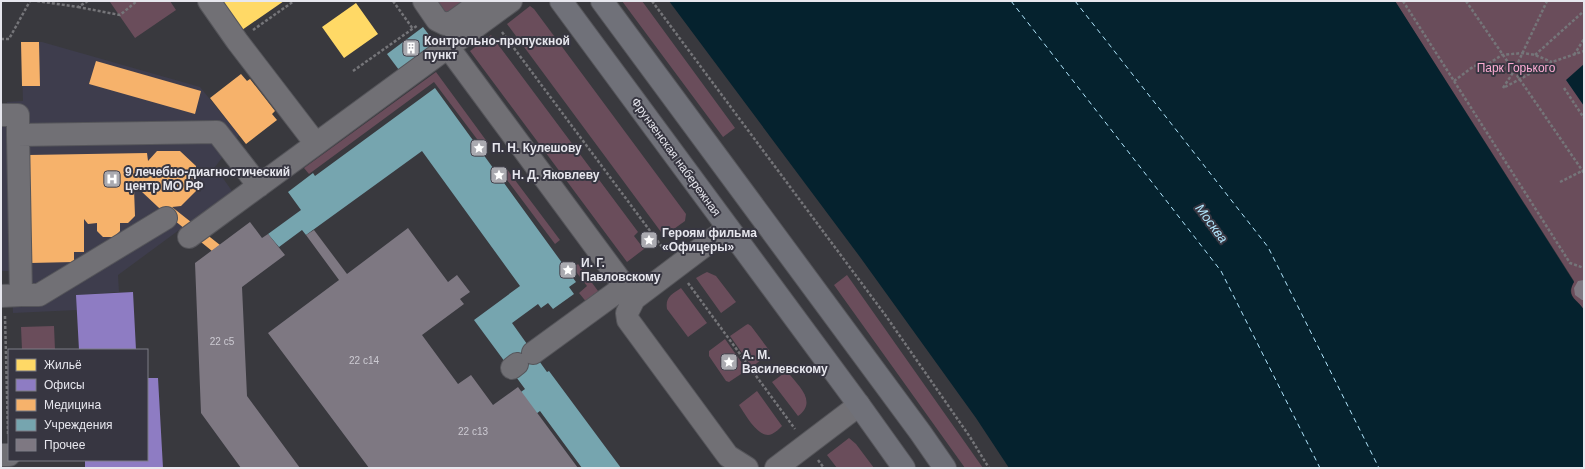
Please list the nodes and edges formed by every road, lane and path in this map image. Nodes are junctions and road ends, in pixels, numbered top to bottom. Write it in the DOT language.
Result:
graph roads {
  1 [pos="30,1"];
  2 [pos="36,1"];
  3 [pos="88,1"];
  4 [pos="137,1"];
  5 [pos="209,1"];
  6 [pos="294,1"];
  7 [pos="393,1"];
  8 [pos="424,1"];
  9 [pos="511,1"];
  10 [pos="561,1"];
  11 [pos="602,1"];
  12 [pos="652,1"];
  13 [pos="1403,1"];
  14 [pos="1466,1"];
  15 [pos="1547,1"];
  16 [pos="78,7"];
  17 [pos="486,8"];
  18 [pos="1584,11"];
  19 [pos="1584,39"];
  20 [pos="1,40"];
  21 [pos="238,41"];
  22 [pos="448,47"];
  23 [pos="1584,52"];
  24 [pos="1523,53"];
  25 [pos="1502,55"];
  26 [pos="1535,55"];
  27 [pos="1574,55"];
  28 [pos="1552,62"];
  29 [pos="353,71"];
  30 [pos="1514,71"];
  31 [pos="1520,79"];
  32 [pos="1454,81"];
  33 [pos="1564,88"];
  34 [pos="1,115"];
  35 [pos="1584,118"];
  36 [pos="18,136"];
  37 [pos="316,144"];
  38 [pos="1583,171"];
  39 [pos="1560,182"];
  40 [pos="259,186"];
  41 [pos="166,218"];
  42 [pos="728,228"];
  43 [pos="189,237"];
  44 [pos="676,267"];
  45 [pos="1584,268"];
  46 [pos="630,292"];
  47 [pos="9,295"];
  48 [pos="521,362"];
  49 [pos="1,380"];
  50 [pos="7,380"];
  51 [pos="859,405"];
  52 [pos="8,418"];
  53 [pos="806,444"];
  54 [pos="747,468"];
  55 [pos="776,468"];
  56 [pos="824,468"];
  57 [pos="904,468"];
  58 [pos="945,468"];
  59 [pos="990,468"];
  1 -- 20 [label="path"];
  2 -- 16 [label="path"];
  3 -- 16 [label="path"];
  4 -- 16 [label="path"];
  5 -- 21 [label="lane"];
  6 -- 21 [label="path"];
  7 -- 29 [label="path"];
  8 -- 17 [label="lane"];
  9 -- 17 [label="lane"];
  10 -- 42 [label="main road, Фрунзенская набережная"];
  11 -- 58 [label="main road"];
  12 -- 59 [label="path"];
  13 -- 32 [label="path"];
  14 -- 25 [label="path"];
  15 -- 24 [label="path"];
  17 -- 22 [label="lane"];
  17 -- 44 [label="path"];
  18 -- 26 [label="path"];
  19 -- 27 [label="path"];
  21 -- 37 [label="lane"];
  22 -- 37 [label="lane"];
  22 -- 46 [label="lane"];
  23 -- 27 [label="path"];
  24 -- 25 [label="path"];
  24 -- 26 [label="path"];
  24 -- 30 [label="path"];
  25 -- 30 [label="path"];
  25 -- 32 [label="path"];
  26 -- 28 [label="path"];
  27 -- 28 [label="path"];
  28 -- 31 [label="path"];
  30 -- 31 [label="path"];
  30 -- 31 [label="path"];
  31 -- 38 [label="path"];
  32 -- 45 [label="path"];
  33 -- 35 [label="path"];
  34 -- 36 [label="lane"];
  36 -- 40 [label="lane"];
  36 -- 47 [label="lane"];
  37 -- 40 [label="lane"];
  38 -- 39 [label="path"];
  40 -- 43 [label="lane"];
  41 -- 47 [label="lane"];
  42 -- 44 [label="lane"];
  42 -- 51 [label="main road, Фрунзенская набережная"];
  44 -- 46 [label="lane"];
  44 -- 53 [label="path"];
  46 -- 48 [label="lane"];
  46 -- 54 [label="lane"];
  47 -- 50 [label="path"];
  49 -- 50 [label="path"];
  50 -- 52 [label="path"];
  51 -- 53 [label="lane"];
  51 -- 57 [label="main road, Фрунзенская набережная"];
  53 -- 55 [label="lane"];
  53 -- 56 [label="path"];
}
